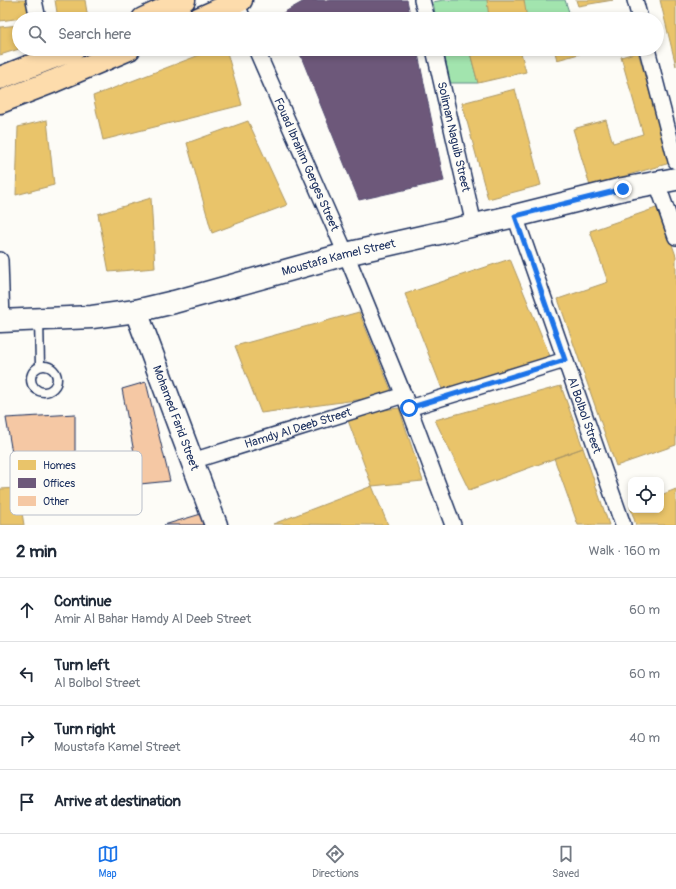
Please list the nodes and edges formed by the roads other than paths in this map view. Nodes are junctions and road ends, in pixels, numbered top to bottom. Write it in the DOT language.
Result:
graph roads {
  1 [pos="34,0"];
  2 [pos="184,0"];
  3 [pos="422,0"];
  4 [pos="635,0"];
  5 [pos="239,5"];
  6 [pos="37,12"];
  7 [pos="159,12"];
  8 [pos="218,12"];
  9 [pos="425,12"];
  10 [pos="638,12"];
  11 [pos="42,56"];
  12 [pos="113,56"];
  13 [pos="259,56"];
  14 [pos="436,56"];
  15 [pos="649,56"];
  16 [pos="0,78"];
  17 [pos="0,102"];
  18 [pos="676,162"];
  19 [pos="666,181"];
  20 [pos="515,216"];
  21 [pos="474,225"];
  22 [pos="676,238"];
  23 [pos="346,254"];
  24 [pos="0,260"];
  25 [pos="136,311"];
  26 [pos="39,320"];
  27 [pos="1,321"];
  28 [pos="565,360"];
  29 [pos="40,366"];
  30 [pos="406,402"];
  31 [pos="192,461"];
  32 [pos="216,525"];
  33 [pos="453,525"];
  34 [pos="623,525"];
  1 -- 6 [label="street"];
  2 -- 7 [label="main road"];
  3 -- 9 [label="street"];
  4 -- 10 [label="street"];
  5 -- 8 [label="main road"];
  11 -- 16 [label="main road"];
  12 -- 17 [label="main road"];
  13 -- 23 [label="street, Fouad Ibrahim Gerges Street"];
  14 -- 21 [label="street, Soliman Naguib Street"];
  15 -- 18 [label="street"];
  19 -- 20 [label="main road, Moustafa Kamel Street"];
  19 -- 22 [label="street"];
  20 -- 21 [label="main road, Moustafa Kamel Street"];
  20 -- 28 [label="street, Al Bolbol Street"];
  21 -- 23 [label="main road, Moustafa Kamel Street"];
  23 -- 25 [label="main road, Moustafa Kamel Street"];
  23 -- 30 [label="street, Fouad Ibrahim Gerges Street"];
  24 -- 27 [label="street"];
  25 -- 26 [label="main road, Moustafa Kamel Street"];
  25 -- 31 [label="main road, Mohamed Farid Street"];
  26 -- 27 [label="main road, Moustafa Kamel Street"];
  26 -- 29 [label="lane"];
  28 -- 30 [label="street, Hamdy Al Deeb Street"];
  28 -- 34 [label="street, Al Bolbol Street"];
  30 -- 31 [label="street, Hamdy Al Deeb Street"];
  30 -- 33 [label="street, Fouad Ibrahim Gerges Street"];
  31 -- 32 [label="main road, Mohamed Farid Street"];
}
